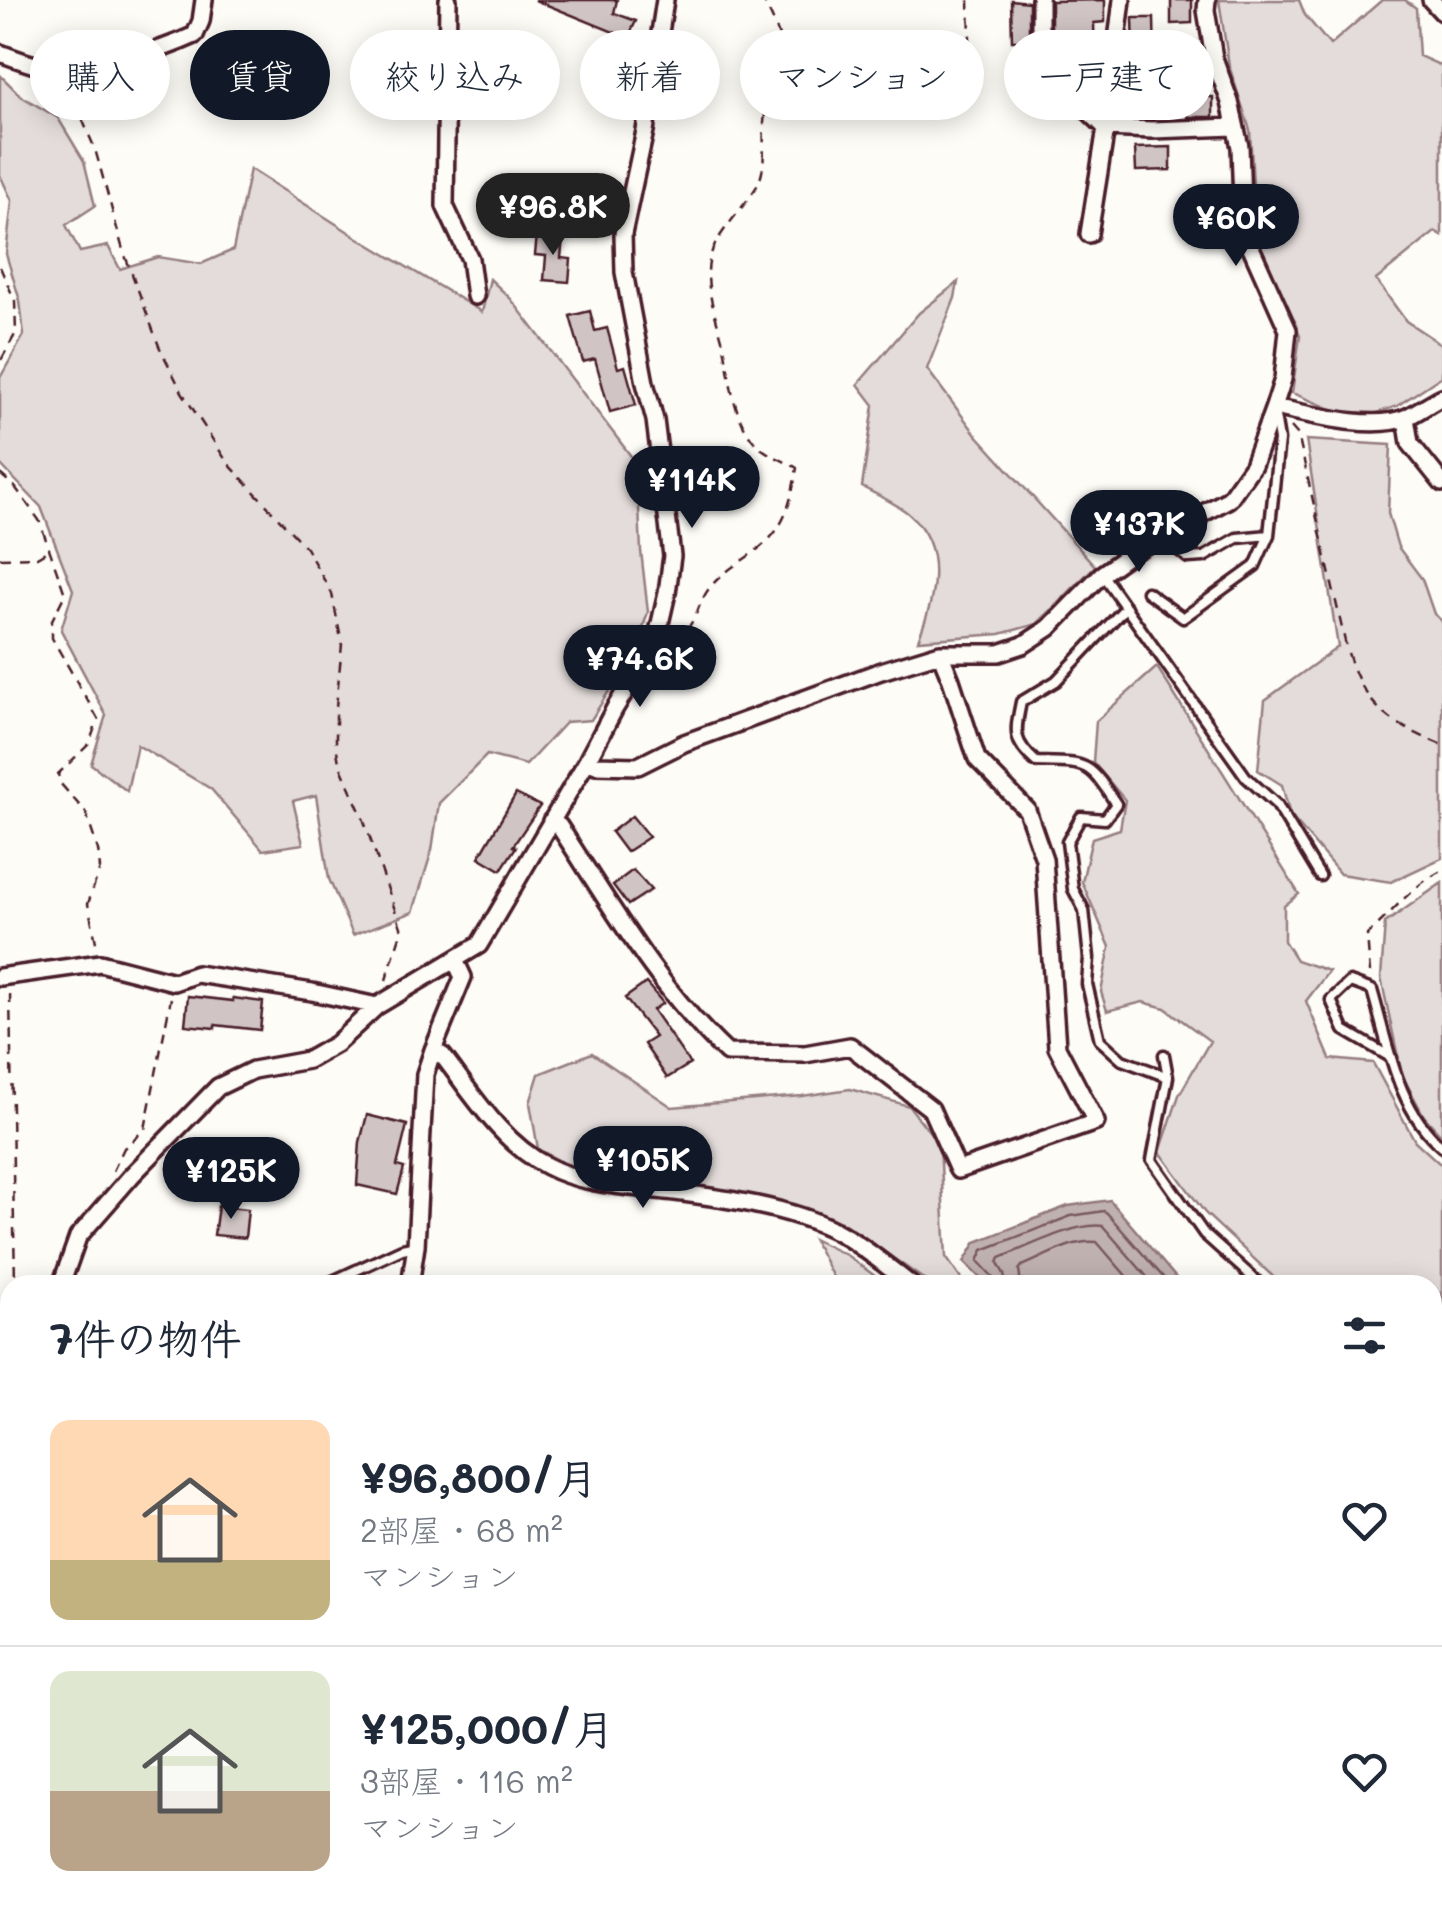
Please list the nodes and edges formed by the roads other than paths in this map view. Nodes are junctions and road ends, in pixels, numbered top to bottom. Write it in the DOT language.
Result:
graph roads {
  1 [pos="204,0"];
  2 [pos="448,0"];
  3 [pos="665,0"];
  4 [pos="1040,0"];
  5 [pos="1122,0"];
  6 [pos="1208,0"];
  7 [pos="1430,0"];
  8 [pos="1442,12"];
  9 [pos="0,53"];
  10 [pos="1235,127"];
  11 [pos="1106,128"];
  12 [pos="1088,234"];
  13 [pos="475,296"];
  14 [pos="1442,397"];
  15 [pos="1274,407"];
  16 [pos="1406,418"];
  17 [pos="1442,484"];
  18 [pos="1168,534"];
  19 [pos="1269,535"];
  20 [pos="1102,574"];
  21 [pos="1147,592"];
  22 [pos="1126,608"];
  23 [pos="940,653"];
  24 [pos="587,761"];
  25 [pos="551,821"];
  26 [pos="1320,876"];
  27 [pos="454,960"];
  28 [pos="5,977"];
  29 [pos="378,1006"];
  30 [pos="433,1050"];
  31 [pos="1164,1055"];
  32 [pos="1392,1058"];
  33 [pos="1168,1077"];
  34 [pos="1442,1147"];
  35 [pos="416,1246"];
  36 [pos="64,1275"];
  37 [pos="346,1275"];
  38 [pos="412,1275"];
  39 [pos="897,1275"];
  40 [pos="1249,1275"];
  1 -- 9 [label="street"];
  2 -- 13 [label="street"];
  3 -- 24 [label="street"];
  4 -- 11 [label="street"];
  5 -- 11 [label="street"];
  6 -- 10 [label="street"];
  7 -- 8 [label="street"];
  10 -- 11 [label="street"];
  10 -- 15 [label="street"];
  11 -- 12 [label="street"];
  14 -- 16 [label="street"];
  15 -- 16 [label="street"];
  15 -- 18 [label="street"];
  15 -- 19 [label="lane"];
  16 -- 17 [label="street"];
  18 -- 19 [label="lane"];
  18 -- 20 [label="street"];
  19 -- 21 [label="lane"];
  20 -- 22 [label="lane"];
  20 -- 23 [label="street"];
  22 -- 26 [label="lane"];
  22 -- 33 [label="lane"];
  23 -- 24 [label="street"];
  23 -- 25 [label="street"];
  24 -- 25 [label="street"];
  25 -- 27 [label="street"];
  27 -- 29 [label="street"];
  27 -- 30 [label="street"];
  28 -- 29 [label="street"];
  29 -- 36 [label="street"];
  30 -- 35 [label="street"];
  30 -- 39 [label="street"];
  31 -- 33 [label="lane"];
  32 -- 32 [label="lane"];
  32 -- 34 [label="lane"];
  33 -- 40 [label="lane"];
  35 -- 37 [label="lane"];
  35 -- 38 [label="street"];
}
